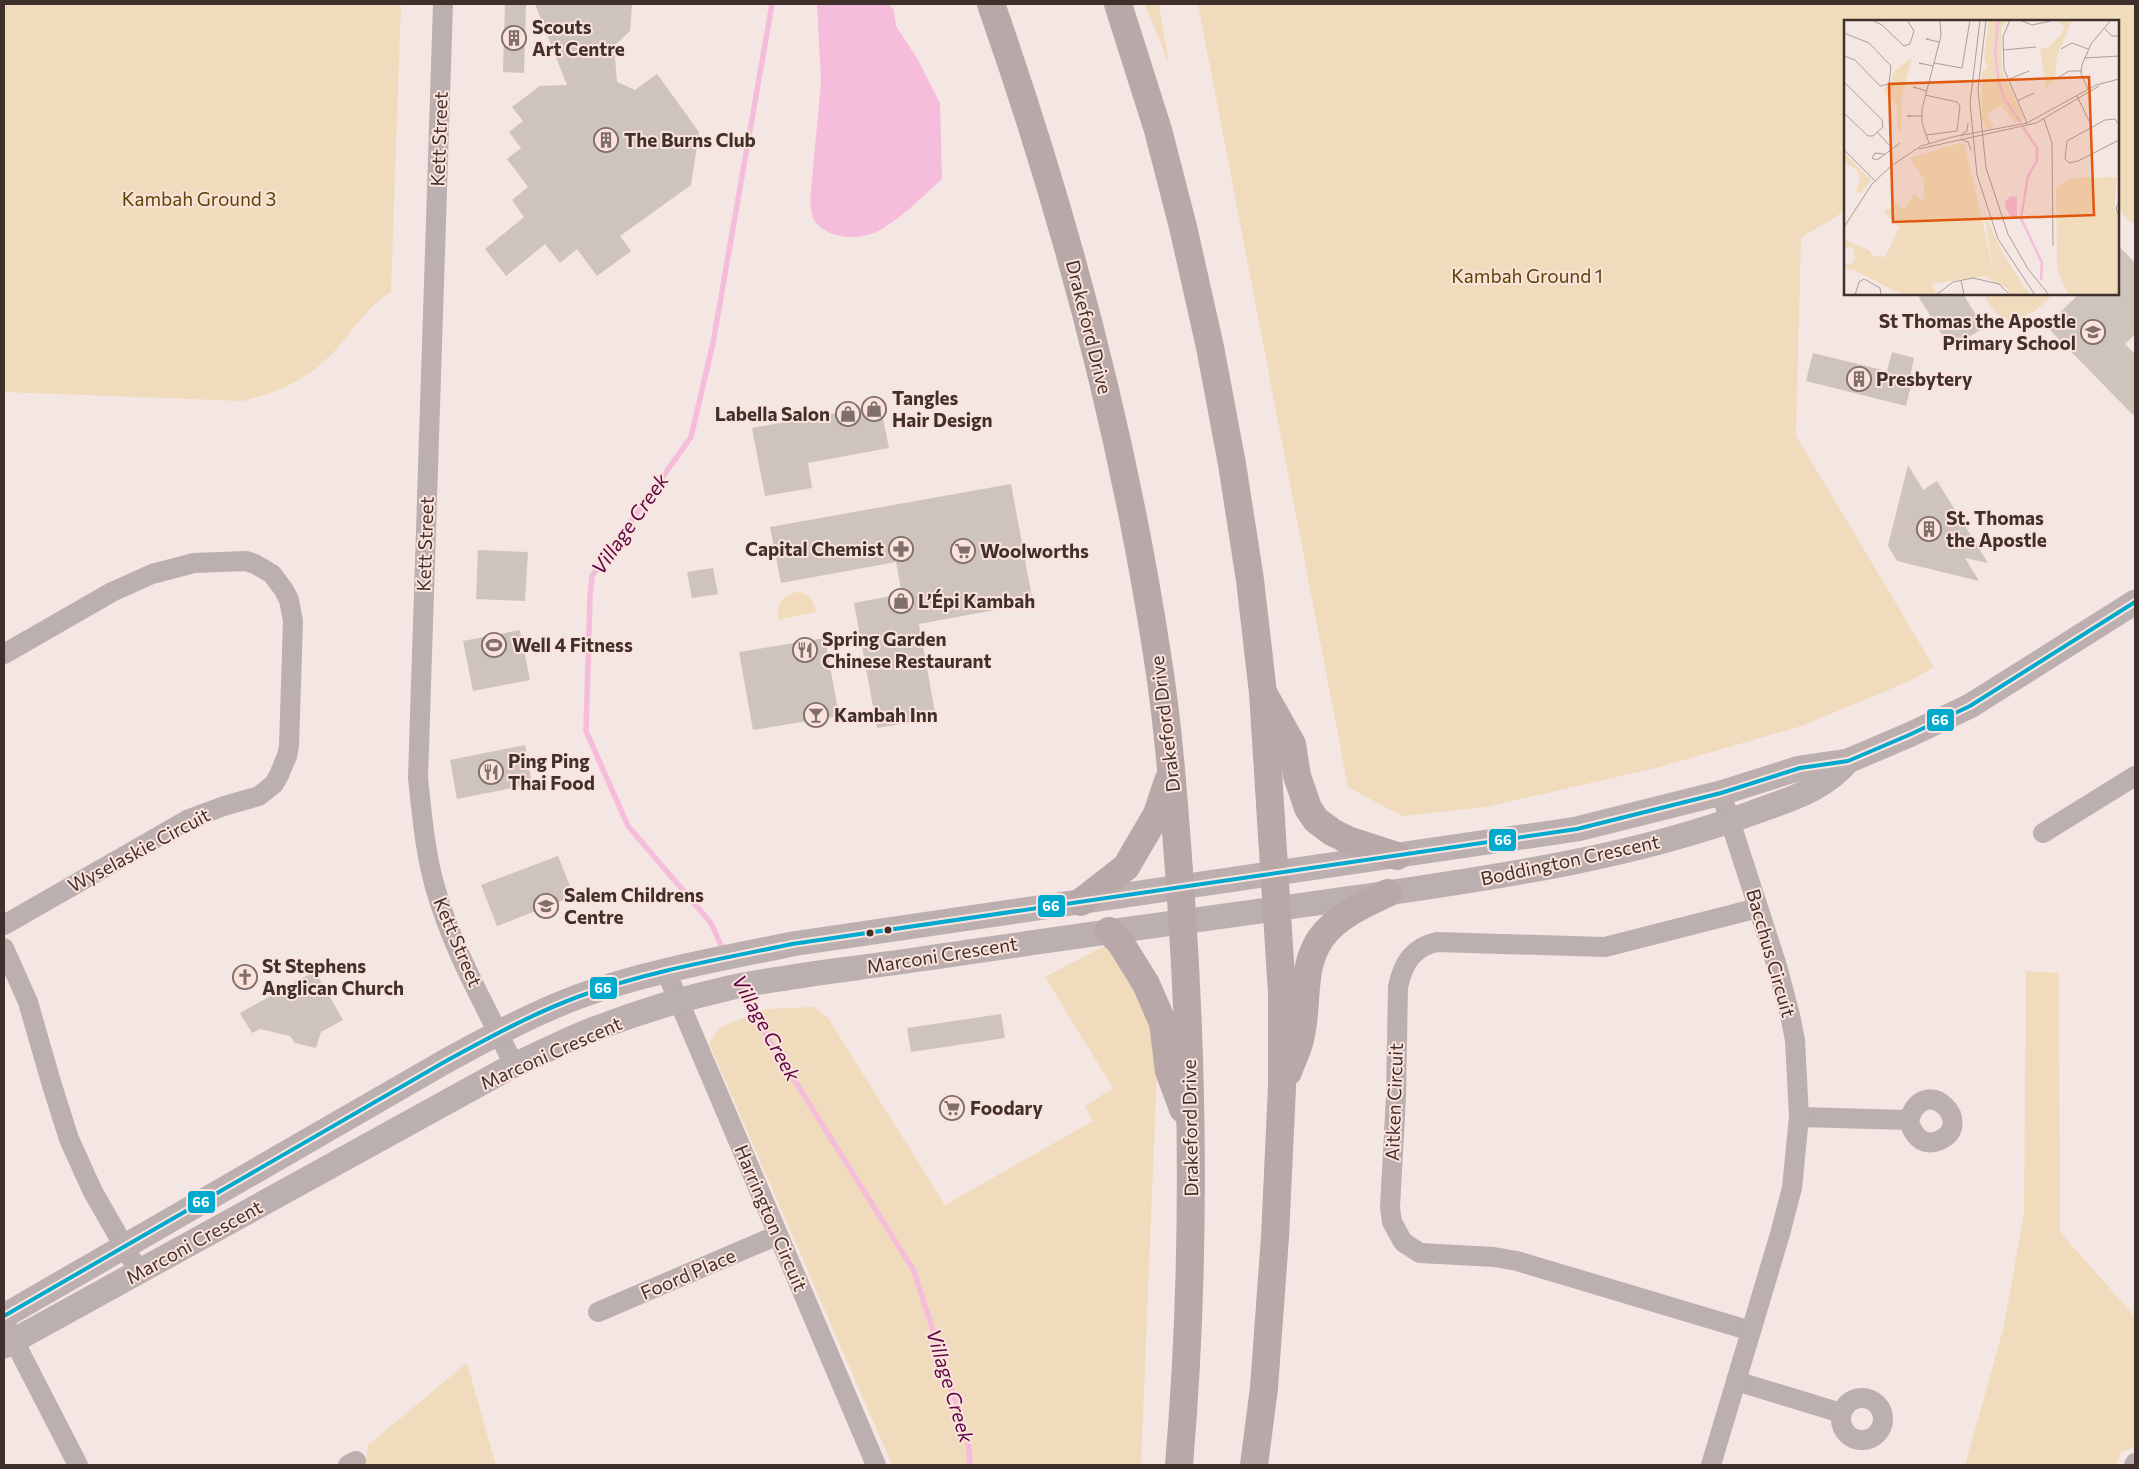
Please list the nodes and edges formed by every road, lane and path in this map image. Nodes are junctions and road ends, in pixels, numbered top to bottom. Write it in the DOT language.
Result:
graph roads {
  1 [pos="442,4"];
  2 [pos="991,4"];
  3 [pos="1118,4"];
  4 [pos="2135,602"];
  5 [pos="4,654"];
  6 [pos="1263,693"];
  7 [pos="1848,761"];
  8 [pos="1172,768"];
  9 [pos="2132,784"];
  10 [pos="1720,793"];
  11 [pos="1730,821"];
  12 [pos="2042,833"];
  13 [pos="1397,856"];
  14 [pos="1273,872"];
  15 [pos="1180,887"];
  16 [pos="1388,893"];
  17 [pos="1081,902"];
  18 [pos="1758,908"];
  19 [pos="1276,910"];
  20 [pos="1183,923"];
  21 [pos="4,925"];
  22 [pos="1108,931"];
  23 [pos="4,948"];
  24 [pos="666,970"];
  25 [pos="679,1002"];
  26 [pos="498,1033"];
  27 [pos="514,1065"];
  28 [pos="1282,1087"];
  29 [pos="1799,1117"];
  30 [pos="1909,1120"];
  31 [pos="1191,1131"];
  32 [pos="778,1235"];
  33 [pos="124,1247"];
  34 [pos="139,1272"];
  35 [pos="598,1312"];
  36 [pos="6,1331"];
  37 [pos="1751,1332"];
  38 [pos="1736,1381"];
  39 [pos="1841,1413"];
  40 [pos="78,1465"];
  41 [pos="876,1465"];
  42 [pos="1179,1465"];
  43 [pos="1254,1465"];
  44 [pos="1711,1465"];
  1 -- 26 [label="street, Kett Street"];
  2 -- 8 [label="highway, Drakeford Drive"];
  3 -- 6 [label="highway"];
  4 -- 7 [label="street, Boddington Crescent"];
  5 -- 21 [label="street, Wyselaskie Circuit"];
  6 -- 13 [label="highway"];
  6 -- 14 [label="highway"];
  7 -- 10 [label="street, Boddington Crescent"];
  7 -- 11 [label="street, Boddington Crescent"];
  8 -- 15 [label="highway, Drakeford Drive"];
  8 -- 17 [label="highway"];
  9 -- 12 [label="street"];
  10 -- 11 [label="street, Bacchus Circuit"];
  10 -- 13 [label="street, Boddington Crescent"];
  11 -- 16 [label="street, Boddington Crescent"];
  11 -- 18 [label="street, Bacchus Circuit"];
  13 -- 14 [label="street, Boddington Crescent"];
  14 -- 15 [label="street, Boddington Crescent"];
  14 -- 19 [label="highway"];
  15 -- 17 [label="street, Marconi Crescent"];
  15 -- 20 [label="highway, Drakeford Drive"];
  16 -- 19 [label="street, Boddington Crescent"];
  16 -- 28 [label="highway"];
  17 -- 24 [label="street, Marconi Crescent"];
  18 -- 29 [label="street, Bacchus Circuit"];
  18 -- 37 [label="street, Aitken Circuit"];
  19 -- 20 [label="street, Marconi Crescent"];
  19 -- 28 [label="highway"];
  20 -- 22 [label="street, Marconi Crescent"];
  20 -- 31 [label="highway, Drakeford Drive"];
  22 -- 25 [label="street, Marconi Crescent"];
  22 -- 31 [label="highway"];
  23 -- 33 [label="street"];
  24 -- 25 [label="street, Harrington Circuit"];
  24 -- 26 [label="street, Marconi Crescent"];
  25 -- 27 [label="street, Marconi Crescent"];
  25 -- 32 [label="street, Harrington Circuit"];
  26 -- 27 [label="street, Kett Street"];
  26 -- 33 [label="street, Marconi Crescent"];
  27 -- 34 [label="street, Marconi Crescent"];
  28 -- 43 [label="highway"];
  29 -- 30 [label="street"];
  29 -- 37 [label="street, Bacchus Circuit"];
  31 -- 42 [label="highway, Drakeford Drive"];
  32 -- 35 [label="street, Foord Place"];
  32 -- 41 [label="street, Harrington Circuit"];
  33 -- 34 [label="street"];
  33 -- 36 [label="street, Marconi Crescent"];
  34 -- 36 [label="street, Marconi Crescent"];
  36 -- 40 [label="street"];
  37 -- 38 [label="street, Bacchus Circuit"];
  38 -- 39 [label="street"];
  38 -- 44 [label="street, Bacchus Circuit"];
}
